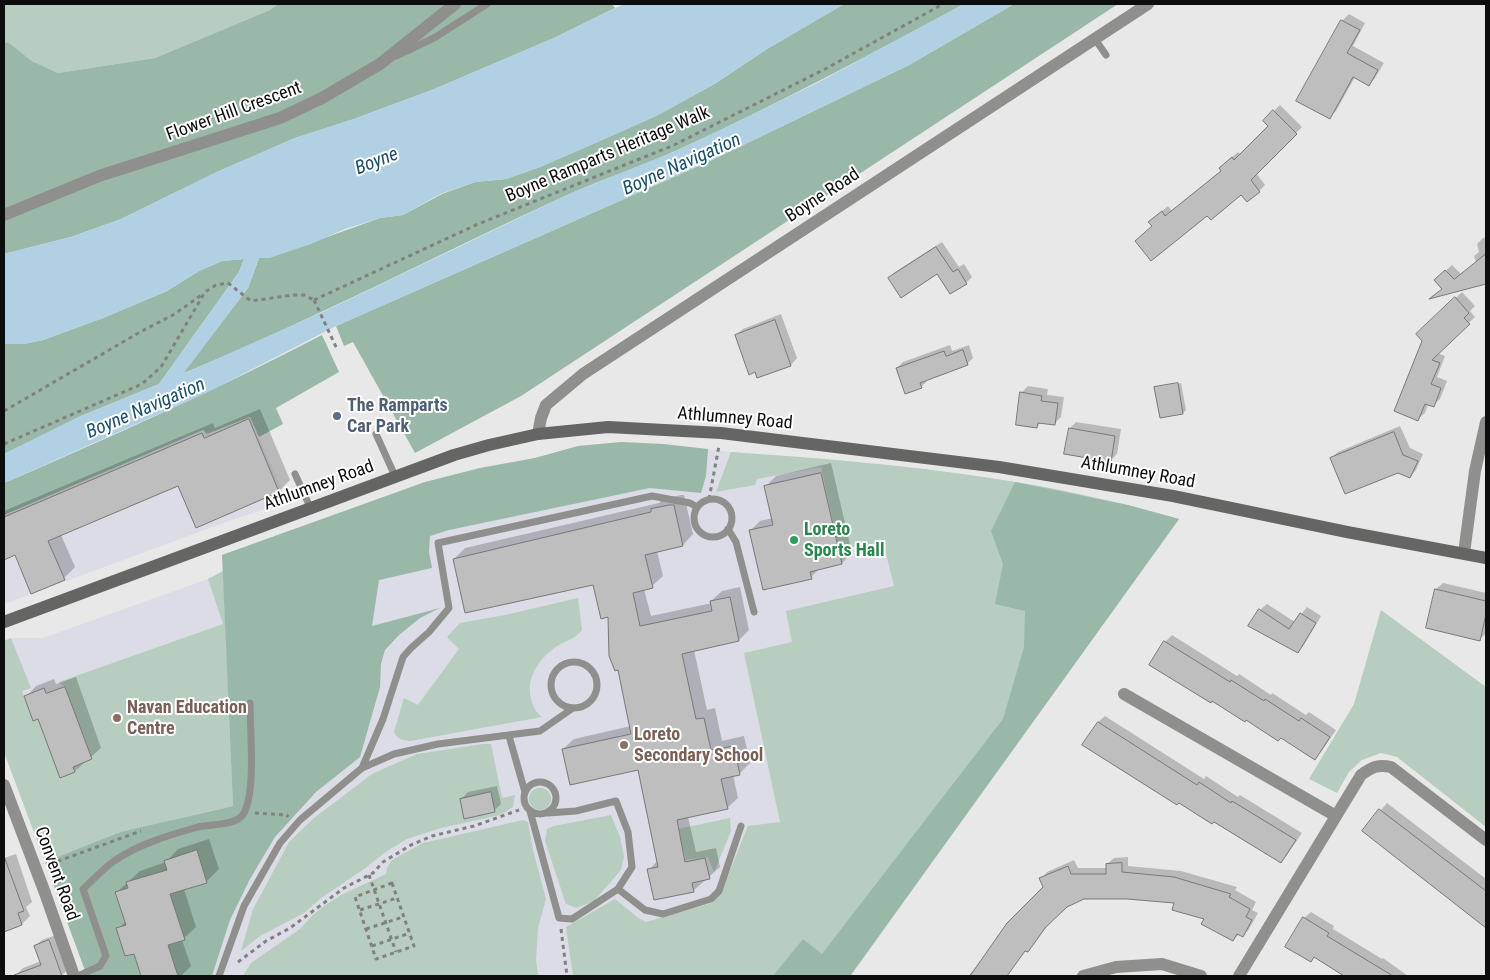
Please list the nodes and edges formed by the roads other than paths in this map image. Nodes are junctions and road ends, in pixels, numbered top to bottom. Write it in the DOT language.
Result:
graph roads {
  1 [pos="455,4"];
  2 [pos="487,4"];
  3 [pos="1148,4"];
  4 [pos="1095,39"];
  5 [pos="1106,56"];
  6 [pos="380,64"];
  7 [pos="4,215"];
  8 [pos="1486,422"];
  9 [pos="376,434"];
  10 [pos="538,434"];
  11 [pos="295,474"];
  12 [pos="396,476"];
  13 [pos="310,507"];
  14 [pos="697,508"];
  15 [pos="728,529"];
  16 [pos="1464,553"];
  17 [pos="1486,558"];
  18 [pos="754,612"];
  19 [pos="4,622"];
  20 [pos="1124,694"];
  21 [pos="250,703"];
  22 [pos="573,708"];
  23 [pos="509,736"];
  24 [pos="362,768"];
  25 [pos="4,785"];
  26 [pos="525,792"];
  27 [pos="528,810"];
  28 [pos="548,813"];
  29 [pos="1336,816"];
  30 [pos="741,826"];
  31 [pos="1486,840"];
  32 [pos="618,889"];
  33 [pos="74,976"];
  34 [pos="78,976"];
  35 [pos="219,976"];
  36 [pos="1083,976"];
  37 [pos="1201,976"];
  38 [pos="1239,976"];
  1 -- 6 [label="street, Flower Hill Crescent"];
  2 -- 6 [label="lane"];
  3 -- 4 [label="street, Boyne Road"];
  4 -- 5 [label="lane"];
  4 -- 10 [label="street, Boyne Road"];
  6 -- 7 [label="street, Flower Hill Crescent"];
  8 -- 16 [label="street"];
  9 -- 12 [label="lane"];
  10 -- 12 [label="main road, Athlumney Road"];
  10 -- 16 [label="main road, Athlumney Road"];
  11 -- 13 [label="lane"];
  12 -- 13 [label="main road, Athlumney Road"];
  13 -- 19 [label="main road, Athlumney Road"];
  14 -- 15 [label="lane"];
  14 -- 15 [label="lane"];
  14 -- 24 [label="lane"];
  15 -- 18 [label="lane"];
  16 -- 17 [label="main road, Athlumney Road"];
  20 -- 29 [label="street"];
  21 -- 34 [label="lane"];
  22 -- 22 [label="lane"];
  22 -- 23 [label="lane"];
  23 -- 24 [label="lane"];
  23 -- 26 [label="lane"];
  24 -- 35 [label="lane"];
  25 -- 33 [label="street, Convent Road"];
  26 -- 27 [label="lane"];
  26 -- 28 [label="lane"];
  27 -- 28 [label="lane"];
  27 -- 32 [label="lane"];
  28 -- 32 [label="lane"];
  29 -- 31 [label="street"];
  29 -- 38 [label="street"];
  30 -- 32 [label="lane"];
  36 -- 37 [label="street"];
}
